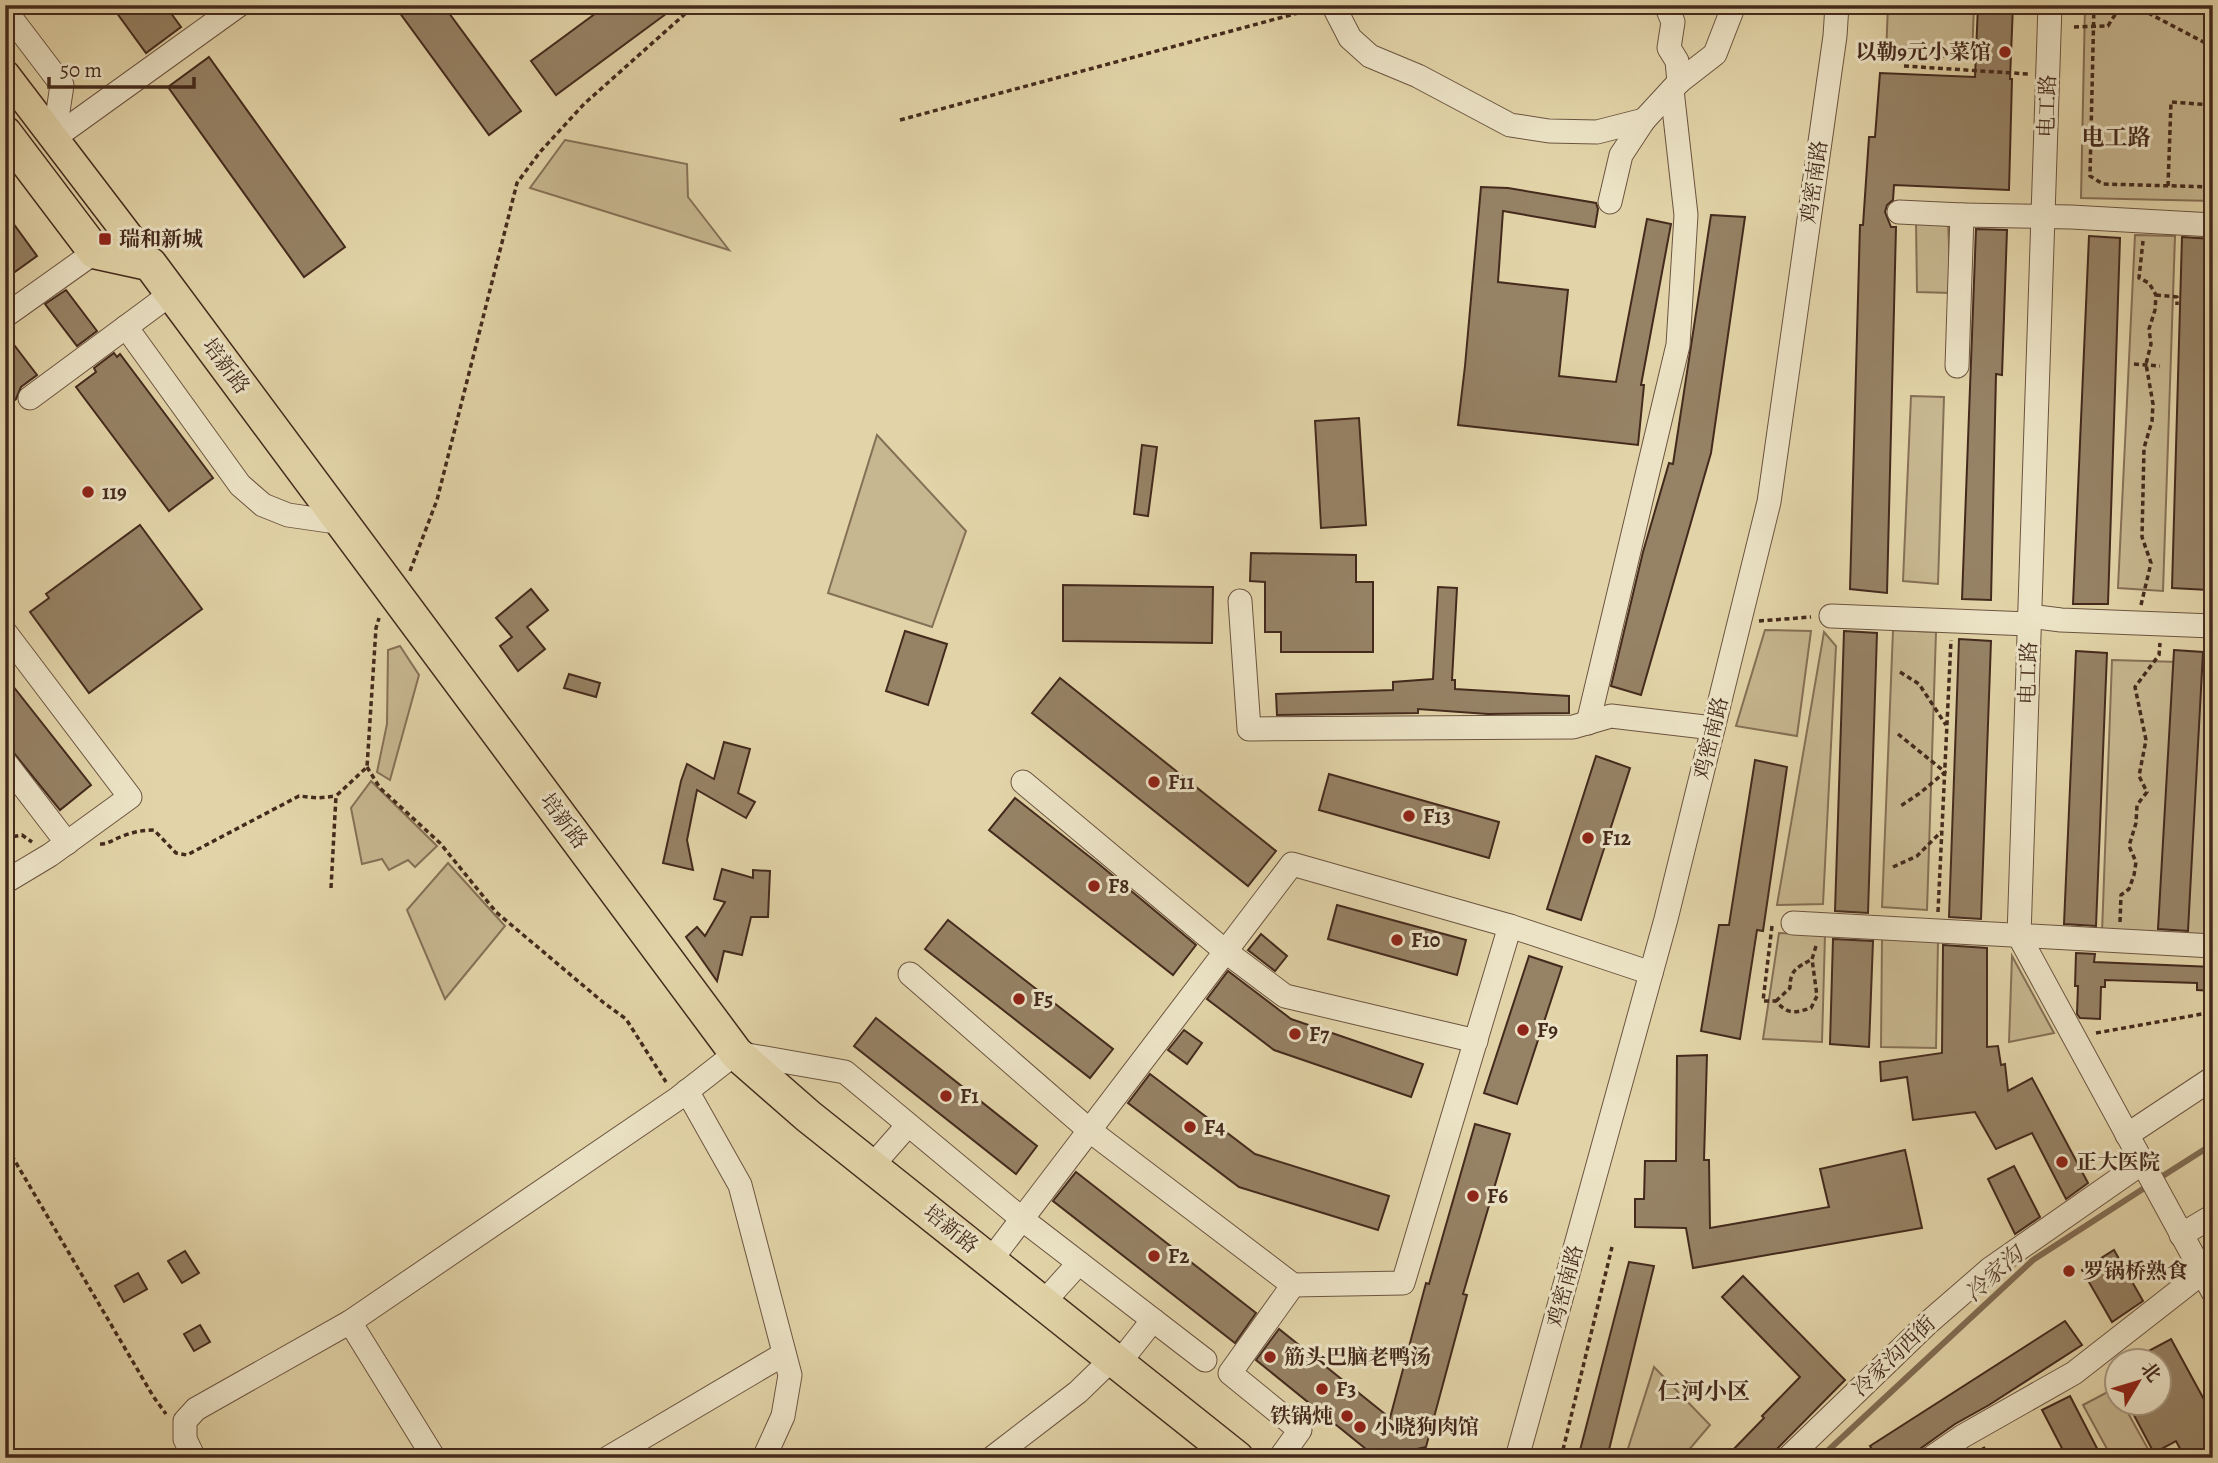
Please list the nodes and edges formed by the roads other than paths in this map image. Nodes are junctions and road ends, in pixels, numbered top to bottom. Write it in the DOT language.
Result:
graph roads {
  1 [pos="239,5"];
  2 [pos="1332,5"];
  3 [pos="1666,5"];
  4 [pos="1734,5"];
  5 [pos="1837,5"];
  6 [pos="2050,5"];
  7 [pos="5,10"];
  8 [pos="5,74"];
  9 [pos="1676,86"];
  10 [pos="1644,120"];
  11 [pos="5,133"];
  12 [pos="54,138"];
  13 [pos="1610,202"];
  14 [pos="1899,212"];
  15 [pos="1962,215"];
  16 [pos="2043,217"];
  17 [pos="2213,225"];
  18 [pos="95,252"];
  19 [pos="150,264"];
  20 [pos="172,293"];
  21 [pos="5,316"];
  22 [pos="126,327"];
  23 [pos="1956,366"];
  24 [pos="30,398"];
  25 [pos="343,523"];
  26 [pos="1240,601"];
  27 [pos="1831,616"];
  28 [pos="2029,620"];
  29 [pos="2213,626"];
  30 [pos="5,632"];
  31 [pos="1588,723"];
  32 [pos="1713,728"];
  33 [pos="5,762"];
  34 [pos="1023,782"];
  35 [pos="67,843"];
  36 [pos="5,882"];
  37 [pos="1793,923"];
  38 [pos="1510,926"];
  39 [pos="2019,936"];
  40 [pos="2213,946"];
  41 [pos="1225,951"];
  42 [pos="1651,973"];
  43 [pos="911,974"];
  44 [pos="1476,1041"];
  45 [pos="736,1053"];
  46 [pos="2213,1078"];
  47 [pos="682,1095"];
  48 [pos="908,1125"];
  49 [pos="1089,1130"];
  50 [pos="2127,1135"];
  51 [pos="2142,1163"];
  52 [pos="872,1166"];
  53 [pos="2213,1216"];
  54 [pos="1022,1219"];
  55 [pos="2182,1235"];
  56 [pos="990,1261"];
  57 [pos="1079,1264"];
  58 [pos="2208,1282"];
  59 [pos="1293,1285"];
  60 [pos="1043,1303"];
  61 [pos="1153,1320"];
  62 [pos="350,1322"];
  63 [pos="784,1354"];
  64 [pos="1205,1360"];
  65 [pos="1116,1361"];
  66 [pos="194,1458"];
  67 [pos="434,1458"];
  68 [pos="608,1458"];
  69 [pos="764,1458"];
  70 [pos="992,1458"];
  71 [pos="1237,1458"];
  72 [pos="1280,1458"];
  73 [pos="1517,1458"];
  74 [pos="1788,1458"];
  75 [pos="1931,1458"];
  1 -- 12 [label="street"];
  2 -- 10 [label="street"];
  3 -- 9 [label="street"];
  4 -- 9 [label="street"];
  5 -- 32 [label="street, 鸡密南路"];
  6 -- 16 [label="street, 电工路"];
  7 -- 12 [label="street"];
  8 -- 12 [label="main road, 培新路"];
  9 -- 10 [label="street"];
  9 -- 31 [label="street"];
  10 -- 13 [label="street"];
  11 -- 18 [label="highway"];
  12 -- 19 [label="main road, 培新路"];
  14 -- 15 [label="street"];
  15 -- 16 [label="street"];
  15 -- 23 [label="street"];
  16 -- 17 [label="street"];
  16 -- 28 [label="street, 电工路"];
  18 -- 19 [label="highway"];
  18 -- 21 [label="street"];
  19 -- 20 [label="highway, 培新路"];
  20 -- 22 [label="street"];
  20 -- 25 [label="highway, 培新路"];
  22 -- 24 [label="street"];
  22 -- 25 [label="street"];
  25 -- 45 [label="highway, 培新路"];
  26 -- 31 [label="street"];
  27 -- 28 [label="street"];
  28 -- 29 [label="street"];
  28 -- 39 [label="street, 电工路"];
  30 -- 35 [label="street"];
  31 -- 32 [label="street"];
  32 -- 42 [label="street, 鸡密南路"];
  33 -- 35 [label="street"];
  34 -- 41 [label="street"];
  35 -- 36 [label="street"];
  37 -- 39 [label="street"];
  38 -- 41 [label="street"];
  38 -- 42 [label="street"];
  38 -- 44 [label="street"];
  39 -- 40 [label="street"];
  39 -- 50 [label="street"];
  41 -- 44 [label="street"];
  41 -- 49 [label="street"];
  42 -- 73 [label="street, 鸡密南路"];
  43 -- 49 [label="street"];
  44 -- 59 [label="street"];
  45 -- 47 [label="street"];
  45 -- 48 [label="street"];
  45 -- 52 [label="highway, 培新路"];
  46 -- 50 [label="street"];
  47 -- 62 [label="street"];
  47 -- 63 [label="street"];
  48 -- 52 [label="street"];
  48 -- 54 [label="street"];
  49 -- 54 [label="street"];
  49 -- 59 [label="street"];
  50 -- 51 [label="street"];
  51 -- 55 [label="street"];
  51 -- 74 [label="street, 冷家沟西街"];
  52 -- 56 [label="highway, 培新路"];
  53 -- 55 [label="street"];
  54 -- 56 [label="street"];
  54 -- 57 [label="street"];
  55 -- 58 [label="street"];
  56 -- 60 [label="highway, 培新路"];
  57 -- 60 [label="street"];
  57 -- 61 [label="street"];
  58 -- 75 [label="street"];
  59 -- 72 [label="street"];
  60 -- 65 [label="highway, 培新路"];
  61 -- 64 [label="street"];
  61 -- 65 [label="street"];
  62 -- 66 [label="street"];
  62 -- 67 [label="street"];
  63 -- 68 [label="street"];
  63 -- 69 [label="street"];
  65 -- 70 [label="street"];
  65 -- 71 [label="highway, 培新路"];
}
